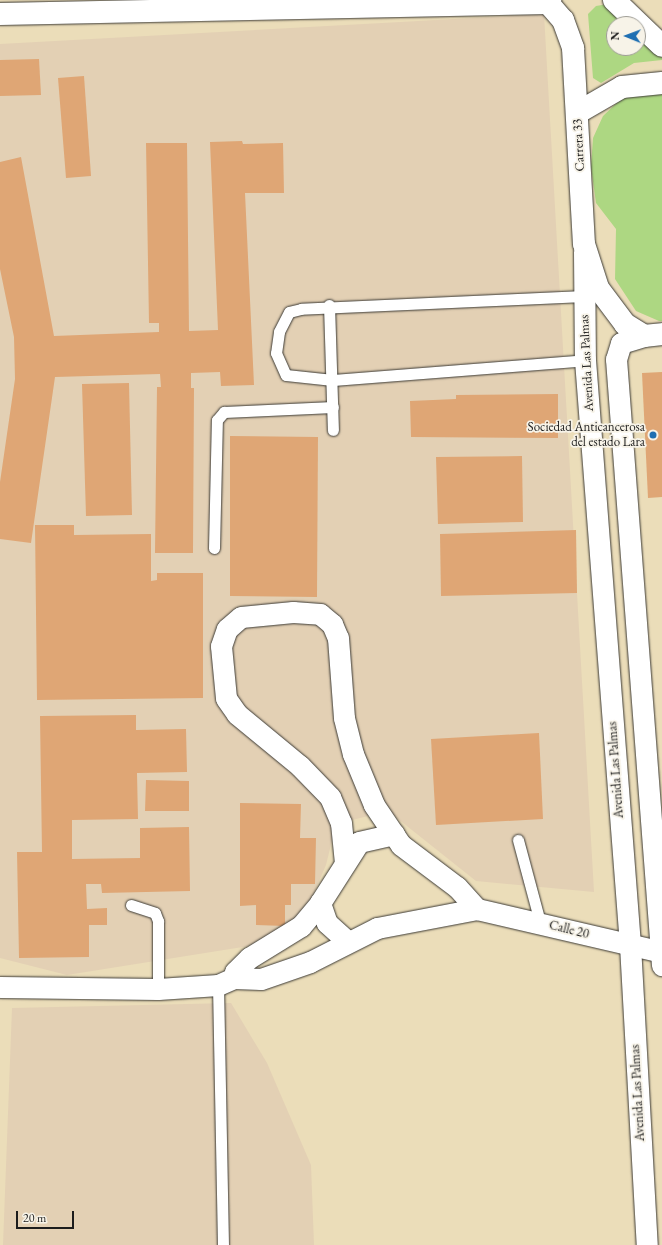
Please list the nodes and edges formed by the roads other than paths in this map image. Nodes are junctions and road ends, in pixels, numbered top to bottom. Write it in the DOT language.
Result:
graph roads {
  1 [pos="614,0"];
  2 [pos="549,1"];
  3 [pos="0,14"];
  4 [pos="662,46"];
  5 [pos="662,83"];
  6 [pos="577,113"];
  7 [pos="584,244"];
  8 [pos="584,296"];
  9 [pos="329,305"];
  10 [pos="653,335"];
  11 [pos="585,360"];
  12 [pos="333,380"];
  13 [pos="333,407"];
  14 [pos="334,430"];
  15 [pos="214,548"];
  16 [pos="394,834"];
  17 [pos="518,840"];
  18 [pos="345,864"];
  19 [pos="320,903"];
  20 [pos="131,904"];
  21 [pos="477,909"];
  22 [pos="540,922"];
  23 [pos="348,942"];
  24 [pos="630,945"];
  25 [pos="662,957"];
  26 [pos="226,981"];
  27 [pos="0,987"];
  28 [pos="158,989"];
  29 [pos="223,1245"];
  30 [pos="647,1245"];
  1 -- 4 [label="main road"];
  2 -- 3 [label="main road"];
  2 -- 6 [label="main road, Carrera 33"];
  5 -- 6 [label="main road"];
  6 -- 7 [label="main road, Carrera 33"];
  7 -- 8 [label="street, Carrera 33"];
  7 -- 10 [label="main road"];
  8 -- 9 [label="lane"];
  8 -- 11 [label="street, Avenida Las Palmas"];
  9 -- 12 [label="lane"];
  9 -- 12 [label="lane"];
  10 -- 25 [label="street"];
  11 -- 12 [label="lane"];
  11 -- 24 [label="street, Avenida Las Palmas"];
  12 -- 13 [label="lane"];
  13 -- 14 [label="lane"];
  13 -- 15 [label="lane"];
  16 -- 18 [label="street"];
  16 -- 18 [label="street"];
  16 -- 21 [label="street"];
  17 -- 22 [label="lane"];
  18 -- 19 [label="street"];
  19 -- 23 [label="street"];
  19 -- 26 [label="street"];
  20 -- 28 [label="lane"];
  21 -- 22 [label="street, Calle 20"];
  21 -- 23 [label="street"];
  22 -- 24 [label="street, Calle 20"];
  23 -- 26 [label="street"];
  24 -- 25 [label="street, Calle 20"];
  24 -- 30 [label="street, Avenida Las Palmas"];
  26 -- 28 [label="street"];
  26 -- 29 [label="lane"];
  27 -- 28 [label="street"];
}
